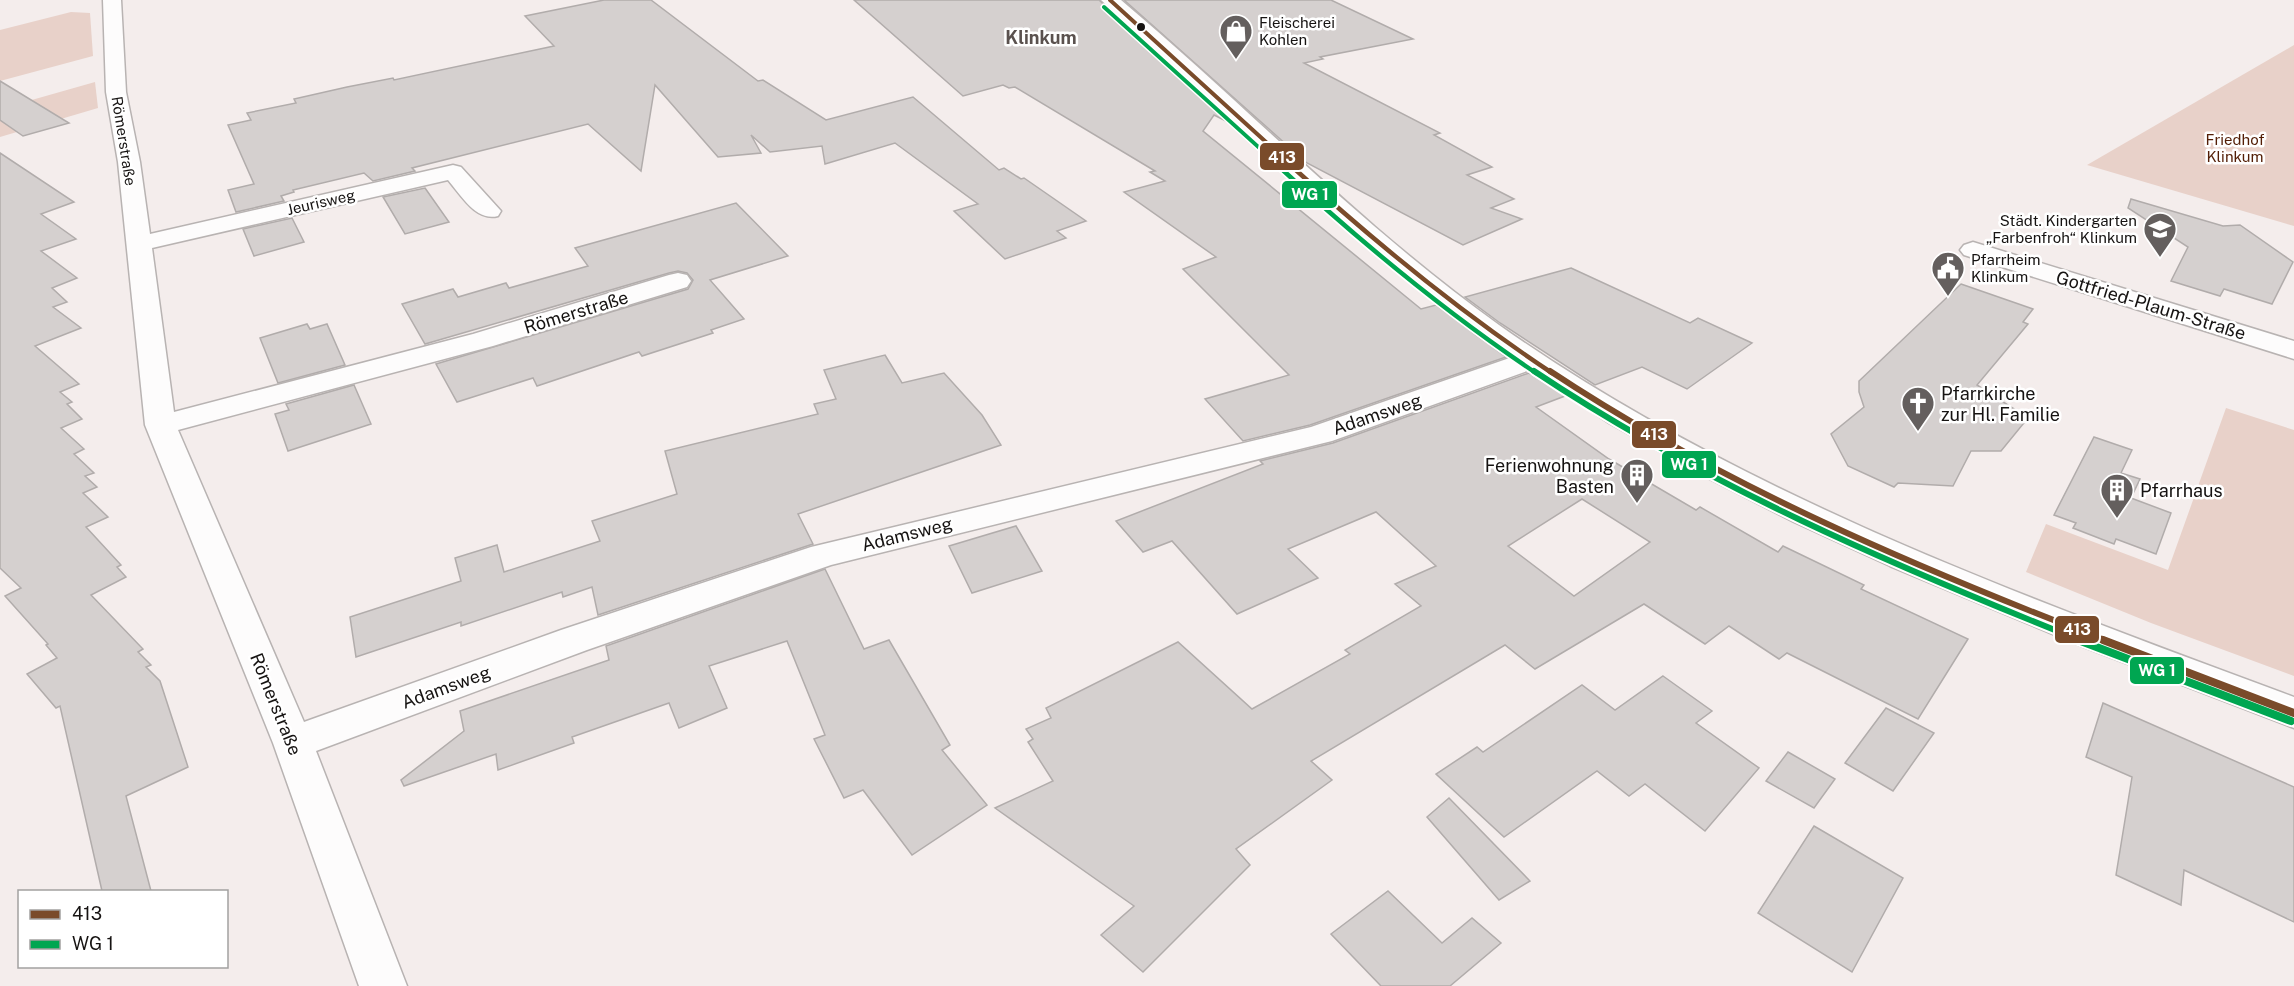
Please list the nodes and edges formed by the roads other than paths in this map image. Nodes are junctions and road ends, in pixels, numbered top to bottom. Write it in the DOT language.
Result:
graph roads {
  1 [pos="112,0"];
  2 [pos="1110,0"];
  3 [pos="489,211"];
  4 [pos="138,244"];
  5 [pos="1973,250"];
  6 [pos="678,281"];
  7 [pos="2294,350"];
  8 [pos="1531,360"];
  9 [pos="160,425"];
  10 [pos="2294,713"];
  11 [pos="292,743"];
  12 [pos="383,986"];
  1 -- 4 [label="street, Römerstraße"];
  2 -- 8 [label="street"];
  3 -- 4 [label="street, Jeurisweg"];
  4 -- 9 [label="street, Römerstraße"];
  5 -- 7 [label="street, Gottfried-Plaum-Straße"];
  6 -- 9 [label="street, Römerstraße"];
  8 -- 10 [label="street"];
  8 -- 11 [label="street, Adamsweg"];
  9 -- 11 [label="street, Römerstraße"];
  11 -- 12 [label="street, Römerstraße"];
}
